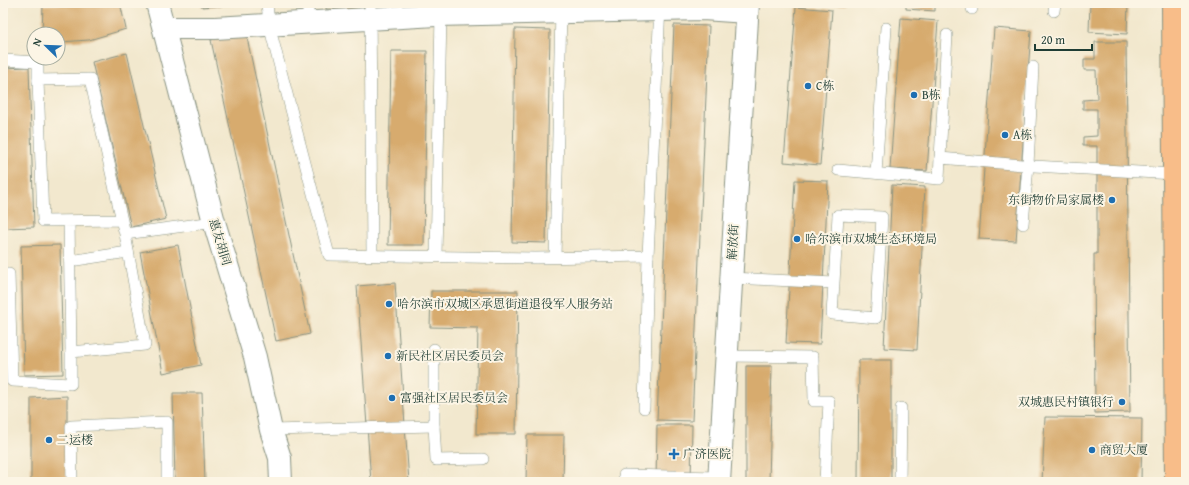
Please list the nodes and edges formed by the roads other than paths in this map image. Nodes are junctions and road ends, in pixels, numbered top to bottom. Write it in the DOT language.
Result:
graph roads {
  1 [pos="157,3"];
  2 [pos="267,3"];
  3 [pos="1174,3"];
  4 [pos="660,6"];
  5 [pos="607,7"];
  6 [pos="748,7"];
  7 [pos="489,8"];
  8 [pos="550,9"];
  9 [pos="370,11"];
  10 [pos="434,11"];
  11 [pos="308,13"];
  12 [pos="269,25"];
  13 [pos="164,28"];
  14 [pos="886,28"];
  15 [pos="947,35"];
  16 [pos="3,60"];
  17 [pos="1034,67"];
  18 [pos="38,80"];
  19 [pos="940,158"];
  20 [pos="1028,165"];
  21 [pos="838,170"];
  22 [pos="876,173"];
  23 [pos="1174,174"];
  24 [pos="69,220"];
  25 [pos="121,220"];
  26 [pos="214,222"];
  27 [pos="1023,224"];
  28 [pos="125,234"];
  29 [pos="128,252"];
  30 [pos="372,255"];
  31 [pos="436,256"];
  32 [pos="648,256"];
  33 [pos="555,258"];
  34 [pos="70,260"];
  35 [pos="3,274"];
  36 [pos="731,278"];
  37 [pos="834,283"];
  38 [pos="7,321"];
  39 [pos="434,349"];
  40 [pos="71,352"];
  41 [pos="726,356"];
  42 [pos="644,408"];
  43 [pos="901,408"];
  44 [pos="434,426"];
  45 [pos="271,430"];
  46 [pos="483,459"];
  47 [pos="624,475"];
  48 [pos="719,479"];
  49 [pos="72,482"];
  50 [pos="167,482"];
  51 [pos="281,482"];
  52 [pos="825,482"];
  53 [pos="900,482"];
  54 [pos="1176,482"];
  1 -- 13 [label="street, 惠友胡同"];
  2 -- 12 [label="lane"];
  3 -- 23 [label="main road"];
  4 -- 5 [label="street"];
  4 -- 6 [label="street"];
  4 -- 32 [label="lane"];
  5 -- 8 [label="street"];
  6 -- 36 [label="street, 解放街"];
  7 -- 8 [label="street"];
  7 -- 10 [label="street"];
  8 -- 33 [label="lane"];
  9 -- 10 [label="street"];
  9 -- 11 [label="street"];
  9 -- 30 [label="lane"];
  10 -- 31 [label="lane"];
  11 -- 12 [label="street"];
  12 -- 13 [label="street"];
  12 -- 30 [label="lane"];
  13 -- 26 [label="street, 惠友胡同"];
  14 -- 22 [label="lane"];
  15 -- 19 [label="lane"];
  16 -- 18 [label="lane"];
  17 -- 20 [label="lane"];
  18 -- 24 [label="lane"];
  18 -- 25 [label="lane"];
  19 -- 20 [label="lane"];
  19 -- 22 [label="lane"];
  20 -- 23 [label="lane"];
  20 -- 27 [label="lane"];
  21 -- 22 [label="lane"];
  23 -- 54 [label="main road"];
  24 -- 25 [label="lane"];
  24 -- 34 [label="lane"];
  25 -- 28 [label="lane"];
  26 -- 28 [label="lane"];
  26 -- 45 [label="street, 惠友胡同"];
  28 -- 29 [label="lane"];
  29 -- 34 [label="lane"];
  29 -- 40 [label="lane"];
  30 -- 31 [label="lane"];
  31 -- 33 [label="lane"];
  32 -- 33 [label="lane"];
  32 -- 42 [label="lane"];
  34 -- 40 [label="lane"];
  35 -- 38 [label="lane"];
  36 -- 37 [label="lane"];
  36 -- 41 [label="street, 解放街"];
  37 -- 37 [label="lane"];
  38 -- 40 [label="lane"];
  39 -- 44 [label="lane"];
  41 -- 48 [label="street, 解放街"];
  41 -- 52 [label="lane"];
  43 -- 53 [label="lane"];
  44 -- 45 [label="lane"];
  44 -- 46 [label="lane"];
  45 -- 51 [label="street, 惠友胡同"];
  47 -- 48 [label="lane"];
  49 -- 50 [label="lane"];
}
